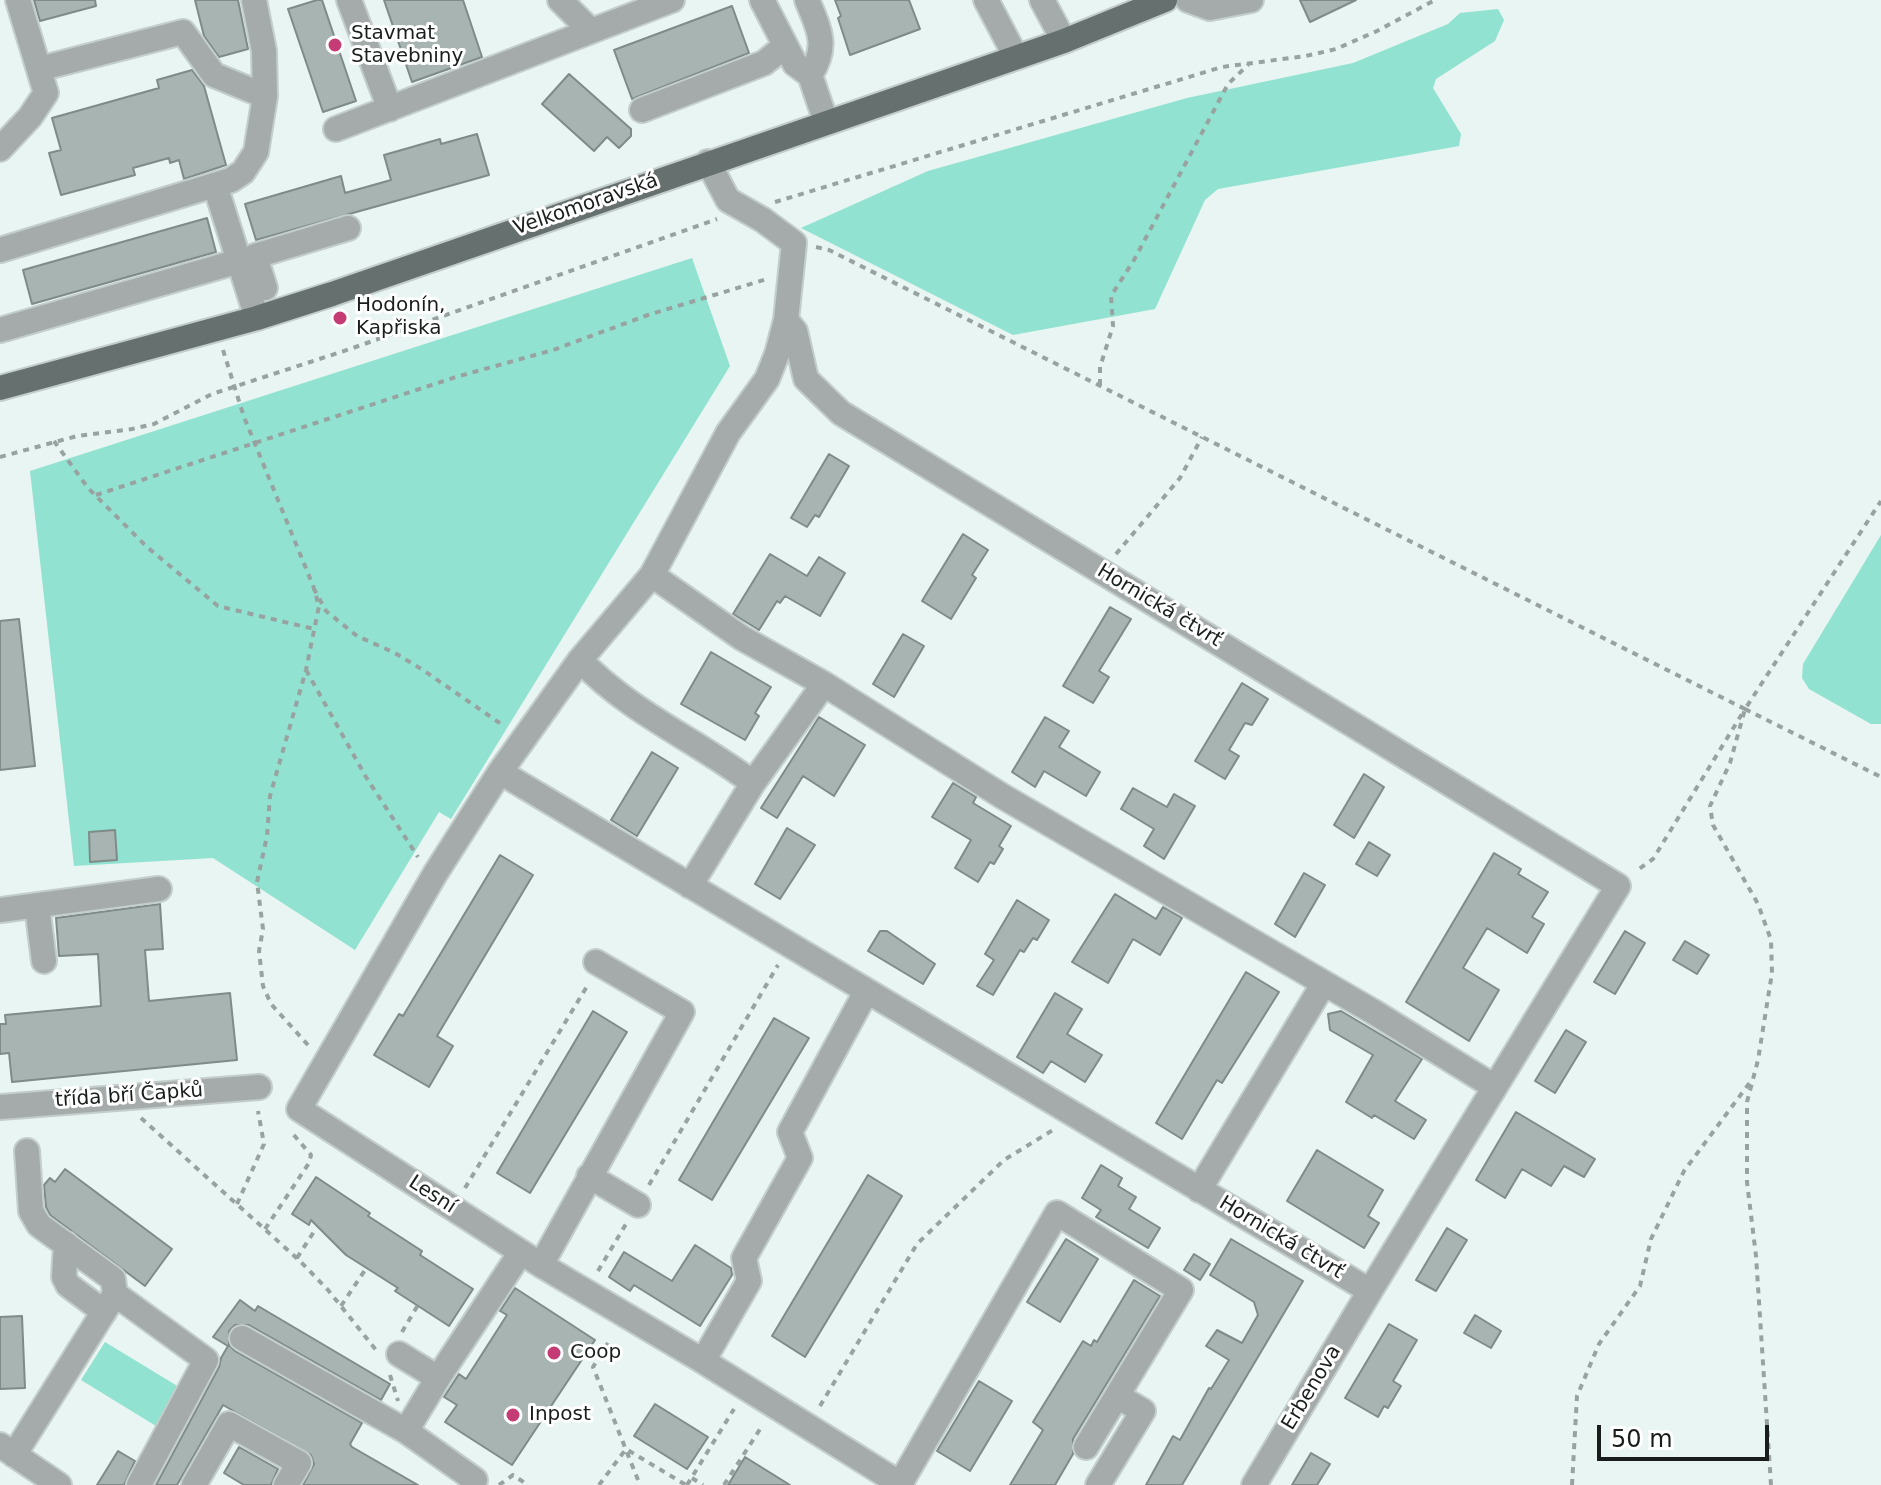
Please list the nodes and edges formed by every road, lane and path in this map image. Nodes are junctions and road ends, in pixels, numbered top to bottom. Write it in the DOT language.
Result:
graph roads {
  1 [pos="18,0"];
  2 [pos="254,0"];
  3 [pos="349,0"];
  4 [pos="560,0"];
  5 [pos="672,0"];
  6 [pos="762,0"];
  7 [pos="807,0"];
  8 [pos="986,0"];
  9 [pos="1042,0"];
  10 [pos="1165,0"];
  11 [pos="1188,0"];
  12 [pos="1251,0"];
  13 [pos="1435,0"];
  14 [pos="591,31"];
  15 [pos="1064,41"];
  16 [pos="785,46"];
  17 [pos="1016,57"];
  18 [pos="1252,62"];
  19 [pos="39,69"];
  20 [pos="810,75"];
  21 [pos="265,96"];
  22 [pos="390,109"];
  23 [pos="642,110"];
  24 [pos="826,122"];
  25 [pos="336,129"];
  26 [pos="0,149"];
  27 [pos="708,162"];
  28 [pos="215,185"];
  29 [pos="747,210"];
  30 [pos="348,228"];
  31 [pos="794,243"];
  32 [pos="0,250"];
  33 [pos="239,261"];
  34 [pos="792,271"];
  35 [pos="265,315"];
  36 [pos="786,320"];
  37 [pos="0,330"];
  38 [pos="220,342"];
  39 [pos="767,379"];
  40 [pos="806,379"];
  41 [pos="1100,386"];
  42 [pos="233,387"];
  43 [pos="0,388"];
  44 [pos="1202,437"];
  45 [pos="54,441"];
  46 [pos="256,443"];
  47 [pos="0,457"];
  48 [pos="96,495"];
  49 [pos="1881,501"];
  50 [pos="1101,571"];
  51 [pos="652,575"];
  52 [pos="314,589"];
  53 [pos="314,629"];
  54 [pos="580,660"];
  55 [pos="306,670"];
  56 [pos="824,684"];
  57 [pos="1745,709"];
  58 [pos="522,739"];
  59 [pos="500,772"];
  60 [pos="1881,777"];
  61 [pos="753,783"];
  62 [pos="435,874"];
  63 [pos="690,886"];
  64 [pos="1618,886"];
  65 [pos="159,889"];
  66 [pos="37,906"];
  67 [pos="0,910"];
  68 [pos="792,947"];
  69 [pos="44,961"];
  70 [pos="598,963"];
  71 [pos="1324,983"];
  72 [pos="866,992"];
  73 [pos="324,1066"];
  74 [pos="1753,1079"];
  75 [pos="1493,1086"];
  76 [pos="259,1087"];
  77 [pos="121,1096"];
  78 [pos="0,1107"];
  79 [pos="1076,1117"];
  80 [pos="290,1130"];
  81 [pos="27,1151"];
  82 [pos="589,1176"];
  83 [pos="1199,1190"];
  84 [pos="237,1204"];
  85 [pos="638,1205"];
  86 [pos="453,1208"];
  87 [pos="265,1229"];
  88 [pos="315,1230"];
  89 [pos="297,1258"];
  90 [pos="531,1259"];
  91 [pos="367,1267"];
  92 [pos="1370,1291"];
  93 [pos="585,1292"];
  94 [pos="110,1303"];
  95 [pos="341,1306"];
  96 [pos="242,1338"];
  97 [pos="608,1343"];
  98 [pos="389,1360"];
  99 [pos="703,1361"];
  100 [pos="438,1378"];
  101 [pos="1117,1396"];
  102 [pos="734,1409"];
  103 [pos="762,1426"];
  104 [pos="807,1426"];
  105 [pos="406,1431"];
  106 [pos="1086,1447"];
  107 [pos="626,1449"];
  108 [pos="7,1450"];
  109 [pos="691,1478"];
  110 [pos="901,1484"];
  111 [pos="59,1485"];
  112 [pos="139,1485"];
  113 [pos="194,1485"];
  114 [pos="286,1485"];
  115 [pos="472,1485"];
  116 [pos="499,1485"];
  117 [pos="528,1485"];
  118 [pos="599,1485"];
  119 [pos="640,1485"];
  120 [pos="686,1485"];
  121 [pos="703,1485"];
  122 [pos="724,1485"];
  123 [pos="1098,1485"];
  124 [pos="1254,1485"];
  125 [pos="1572,1485"];
  126 [pos="1771,1485"];
  1 -- 19 [label="street"];
  2 -- 21 [label="street"];
  3 -- 22 [label="street"];
  4 -- 14 [label="street"];
  5 -- 14 [label="street"];
  6 -- 16 [label="street"];
  7 -- 20 [label="street"];
  8 -- 17 [label="street"];
  9 -- 15 [label="street"];
  10 -- 15 [label="main road, Velkomoravská"];
  11 -- 12 [label="street"];
  13 -- 18 [label="path"];
  14 -- 22 [label="street"];
  15 -- 17 [label="main road, Velkomoravská"];
  16 -- 20 [label="street"];
  16 -- 23 [label="street"];
  17 -- 24 [label="main road, Velkomoravská"];
  18 -- 29 [label="path"];
  18 -- 41 [label="path"];
  19 -- 21 [label="street"];
  19 -- 26 [label="street"];
  20 -- 24 [label="street"];
  21 -- 28 [label="street"];
  22 -- 25 [label="street"];
  24 -- 27 [label="main road, Velkomoravská"];
  27 -- 29 [label="street"];
  27 -- 35 [label="main road, Velkomoravská"];
  28 -- 32 [label="street"];
  28 -- 33 [label="street"];
  29 -- 31 [label="street"];
  29 -- 42 [label="path"];
  30 -- 35 [label="street"];
  31 -- 34 [label="street"];
  31 -- 41 [label="path"];
  33 -- 35 [label="street"];
  33 -- 37 [label="street"];
  34 -- 36 [label="street"];
  34 -- 46 [label="path"];
  35 -- 43 [label="main road, Velkomoravská"];
  36 -- 39 [label="street"];
  36 -- 40 [label="street"];
  38 -- 42 [label="path"];
  39 -- 40 [label="street"];
  39 -- 51 [label="street"];
  40 -- 50 [label="street, Hornická čtvrť"];
  41 -- 44 [label="path"];
  42 -- 45 [label="path"];
  42 -- 46 [label="path"];
  44 -- 50 [label="path"];
  44 -- 57 [label="path"];
  45 -- 47 [label="path"];
  45 -- 48 [label="path"];
  46 -- 48 [label="path"];
  46 -- 52 [label="path"];
  48 -- 53 [label="path"];
  49 -- 57 [label="path"];
  50 -- 64 [label="street, Hornická čtvrť"];
  51 -- 54 [label="street"];
  51 -- 56 [label="street"];
  52 -- 53 [label="path"];
  52 -- 58 [label="path"];
  53 -- 55 [label="path"];
  54 -- 58 [label="street"];
  54 -- 61 [label="street"];
  55 -- 62 [label="path"];
  55 -- 73 [label="path"];
  56 -- 61 [label="street"];
  56 -- 71 [label="street"];
  57 -- 60 [label="path"];
  57 -- 64 [label="path"];
  57 -- 74 [label="path"];
  58 -- 59 [label="street"];
  59 -- 62 [label="street, Lesní"];
  59 -- 63 [label="street, Hornická čtvrť"];
  61 -- 63 [label="street"];
  62 -- 73 [label="street, Lesní"];
  63 -- 68 [label="street, Hornická čtvrť"];
  64 -- 75 [label="street"];
  65 -- 66 [label="street"];
  66 -- 67 [label="street"];
  66 -- 69 [label="street"];
  68 -- 72 [label="street, Hornická čtvrť"];
  68 -- 85 [label="path"];
  70 -- 82 [label="street"];
  70 -- 86 [label="path"];
  71 -- 75 [label="street"];
  71 -- 83 [label="street"];
  72 -- 79 [label="street, Hornická čtvrť"];
  72 -- 99 [label="street"];
  73 -- 86 [label="street, Lesní"];
  74 -- 125 [label="path"];
  74 -- 126 [label="path"];
  75 -- 92 [label="street"];
  76 -- 77 [label="street, třída bří Čapků"];
  76 -- 84 [label="path"];
  77 -- 78 [label="street, třída bří Čapků"];
  77 -- 84 [label="path"];
  79 -- 83 [label="street, Hornická čtvrť"];
  79 -- 104 [label="path"];
  80 -- 87 [label="path"];
  81 -- 94 [label="street"];
  82 -- 85 [label="street"];
  82 -- 90 [label="street"];
  83 -- 92 [label="street, Hornická čtvrť"];
  84 -- 87 [label="path"];
  85 -- 93 [label="path"];
  86 -- 90 [label="street, Lesní"];
  87 -- 89 [label="path"];
  88 -- 89 [label="path"];
  89 -- 95 [label="path"];
  90 -- 93 [label="street, Lesní"];
  90 -- 100 [label="street"];
  91 -- 95 [label="path"];
  92 -- 124 [label="street, Erbenova"];
  93 -- 99 [label="street, Lesní"];
  94 -- 108 [label="street"];
  94 -- 112 [label="street"];
  95 -- 98 [label="path"];
  96 -- 105 [label="street"];
  97 -- 107 [label="path"];
  98 -- 100 [label="street"];
  98 -- 105 [label="path"];
  99 -- 104 [label="street, Lesní"];
  100 -- 105 [label="street"];
  101 -- 106 [label="street"];
  101 -- 110 [label="street"];
  101 -- 123 [label="street"];
  102 -- 109 [label="path"];
  103 -- 122 [label="path"];
  104 -- 110 [label="street, Lesní"];
  105 -- 115 [label="street"];
  107 -- 118 [label="path"];
  107 -- 119 [label="path"];
  107 -- 120 [label="path"];
  108 -- 111 [label="street"];
  109 -- 120 [label="path"];
  109 -- 121 [label="path"];
  113 -- 114 [label="street"];
  116 -- 117 [label="path"];
}
